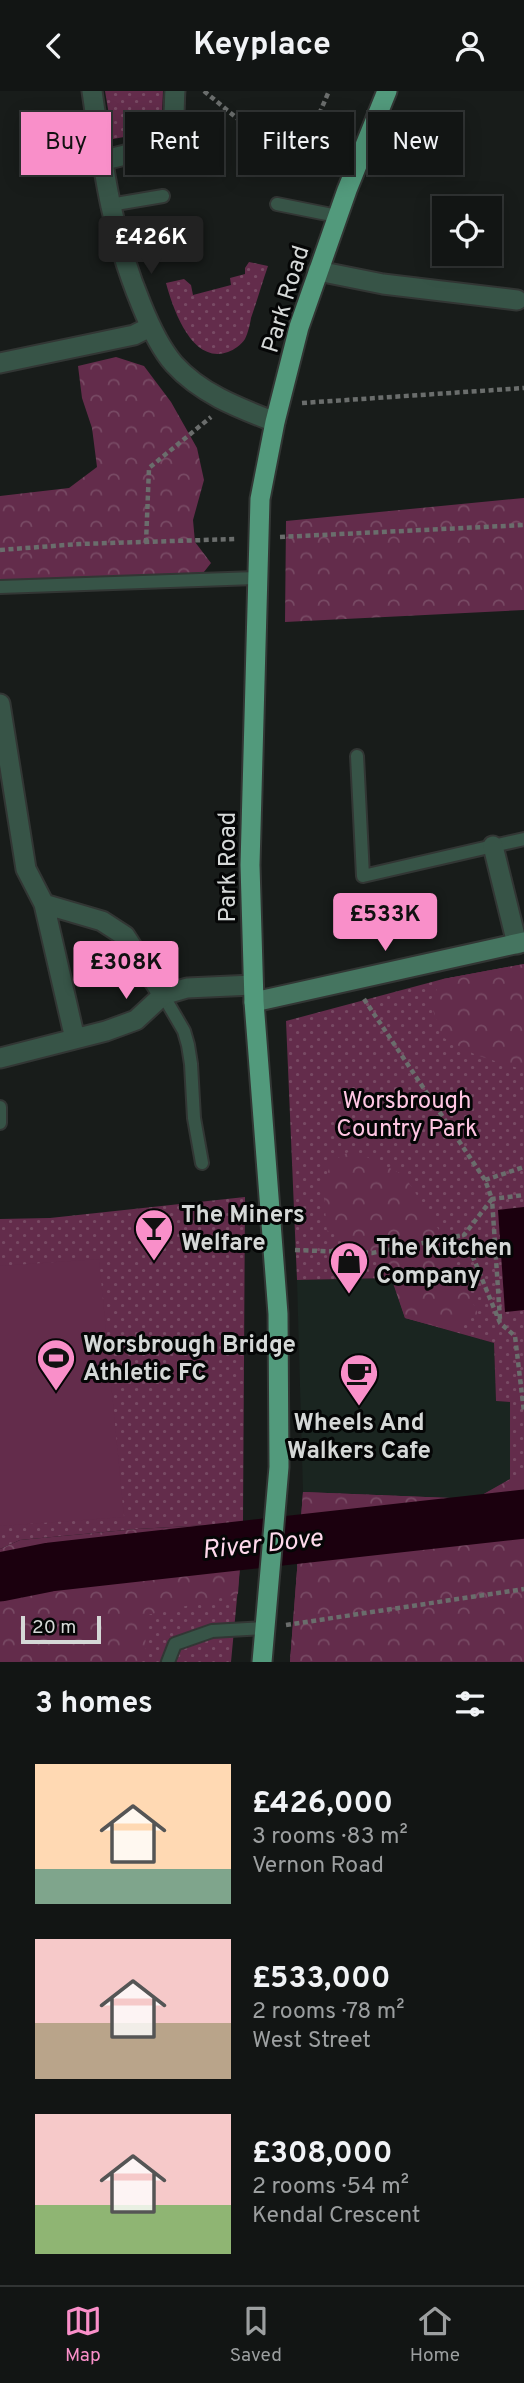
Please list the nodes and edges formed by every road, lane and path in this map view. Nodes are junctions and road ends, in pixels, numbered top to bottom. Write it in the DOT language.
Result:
graph roads {
  1 [pos="92,91"];
  2 [pos="175,91"];
  3 [pos="204,91"];
  4 [pos="329,91"];
  5 [pos="387,91"];
  6 [pos="95,112"];
  7 [pos="111,159"];
  8 [pos="105,175"];
  9 [pos="163,196"];
  10 [pos="277,204"];
  11 [pos="110,205"];
  12 [pos="337,216"];
  13 [pos="318,271"];
  14 [pos="517,300"];
  15 [pos="150,327"];
  16 [pos="0,363"];
  17 [pos="524,388"];
  18 [pos="228,403"];
  19 [pos="278,413"];
  20 [pos="524,526"];
  21 [pos="257,539"];
  22 [pos="146,543"];
  23 [pos="0,550"];
  24 [pos="256,578"];
  25 [pos="0,587"];
  26 [pos="0,704"];
  27 [pos="357,756"];
  28 [pos="524,838"];
  29 [pos="493,846"];
  30 [pos="44,904"];
  31 [pos="520,943"];
  32 [pos="352,980"];
  33 [pos="254,993"];
  34 [pos="163,995"];
  35 [pos="75,1039"];
  36 [pos="0,1058"];
  37 [pos="0,1107"];
  38 [pos="0,1123"];
  39 [pos="202,1163"];
  40 [pos="524,1167"];
  41 [pos="485,1180"];
  42 [pos="524,1195"];
  43 [pos="492,1199"];
  44 [pos="464,1235"];
  45 [pos="273,1249"];
  46 [pos="500,1323"];
  47 [pos="524,1335"];
  48 [pos="515,1336"];
  49 [pos="524,1412"];
  50 [pos="524,1589"];
  51 [pos="265,1628"];
  52 [pos="168,1662"];
  53 [pos="262,1662"];
  1 -- 6 [label="street"];
  2 -- 7 [label="street"];
  3 -- 4 [label="path"];
  5 -- 12 [label="highway, Park Road"];
  8 -- 11 [label="street"];
  9 -- 11 [label="lane"];
  10 -- 12 [label="lane"];
  11 -- 15 [label="street"];
  12 -- 13 [label="highway, Park Road"];
  13 -- 14 [label="street"];
  13 -- 19 [label="highway, Park Road"];
  15 -- 16 [label="street"];
  15 -- 18 [label="street"];
  17 -- 19 [label="path"];
  18 -- 19 [label="street"];
  18 -- 22 [label="path"];
  19 -- 21 [label="highway, Park Road"];
  20 -- 21 [label="path"];
  21 -- 22 [label="path"];
  21 -- 24 [label="highway, Park Road"];
  22 -- 23 [label="path"];
  24 -- 25 [label="lane"];
  24 -- 33 [label="highway, Park Road"];
  26 -- 30 [label="street"];
  27 -- 29 [label="lane"];
  28 -- 29 [label="lane"];
  29 -- 31 [label="street"];
  30 -- 34 [label="street"];
  30 -- 35 [label="street"];
  31 -- 32 [label="main road"];
  32 -- 33 [label="main road"];
  32 -- 41 [label="path"];
  33 -- 34 [label="street"];
  33 -- 45 [label="highway, Park Road"];
  34 -- 35 [label="street"];
  34 -- 39 [label="lane"];
  35 -- 36 [label="street"];
  37 -- 38 [label="lane"];
  40 -- 41 [label="path"];
  41 -- 43 [label="path"];
  42 -- 43 [label="path"];
  43 -- 44 [label="path"];
  43 -- 46 [label="path"];
  44 -- 45 [label="path"];
  44 -- 46 [label="path"];
  45 -- 51 [label="highway, Park Road"];
  46 -- 48 [label="path"];
  47 -- 48 [label="path"];
  48 -- 49 [label="path"];
  50 -- 51 [label="path"];
  51 -- 52 [label="lane"];
  51 -- 53 [label="highway, Park Road"];
}
